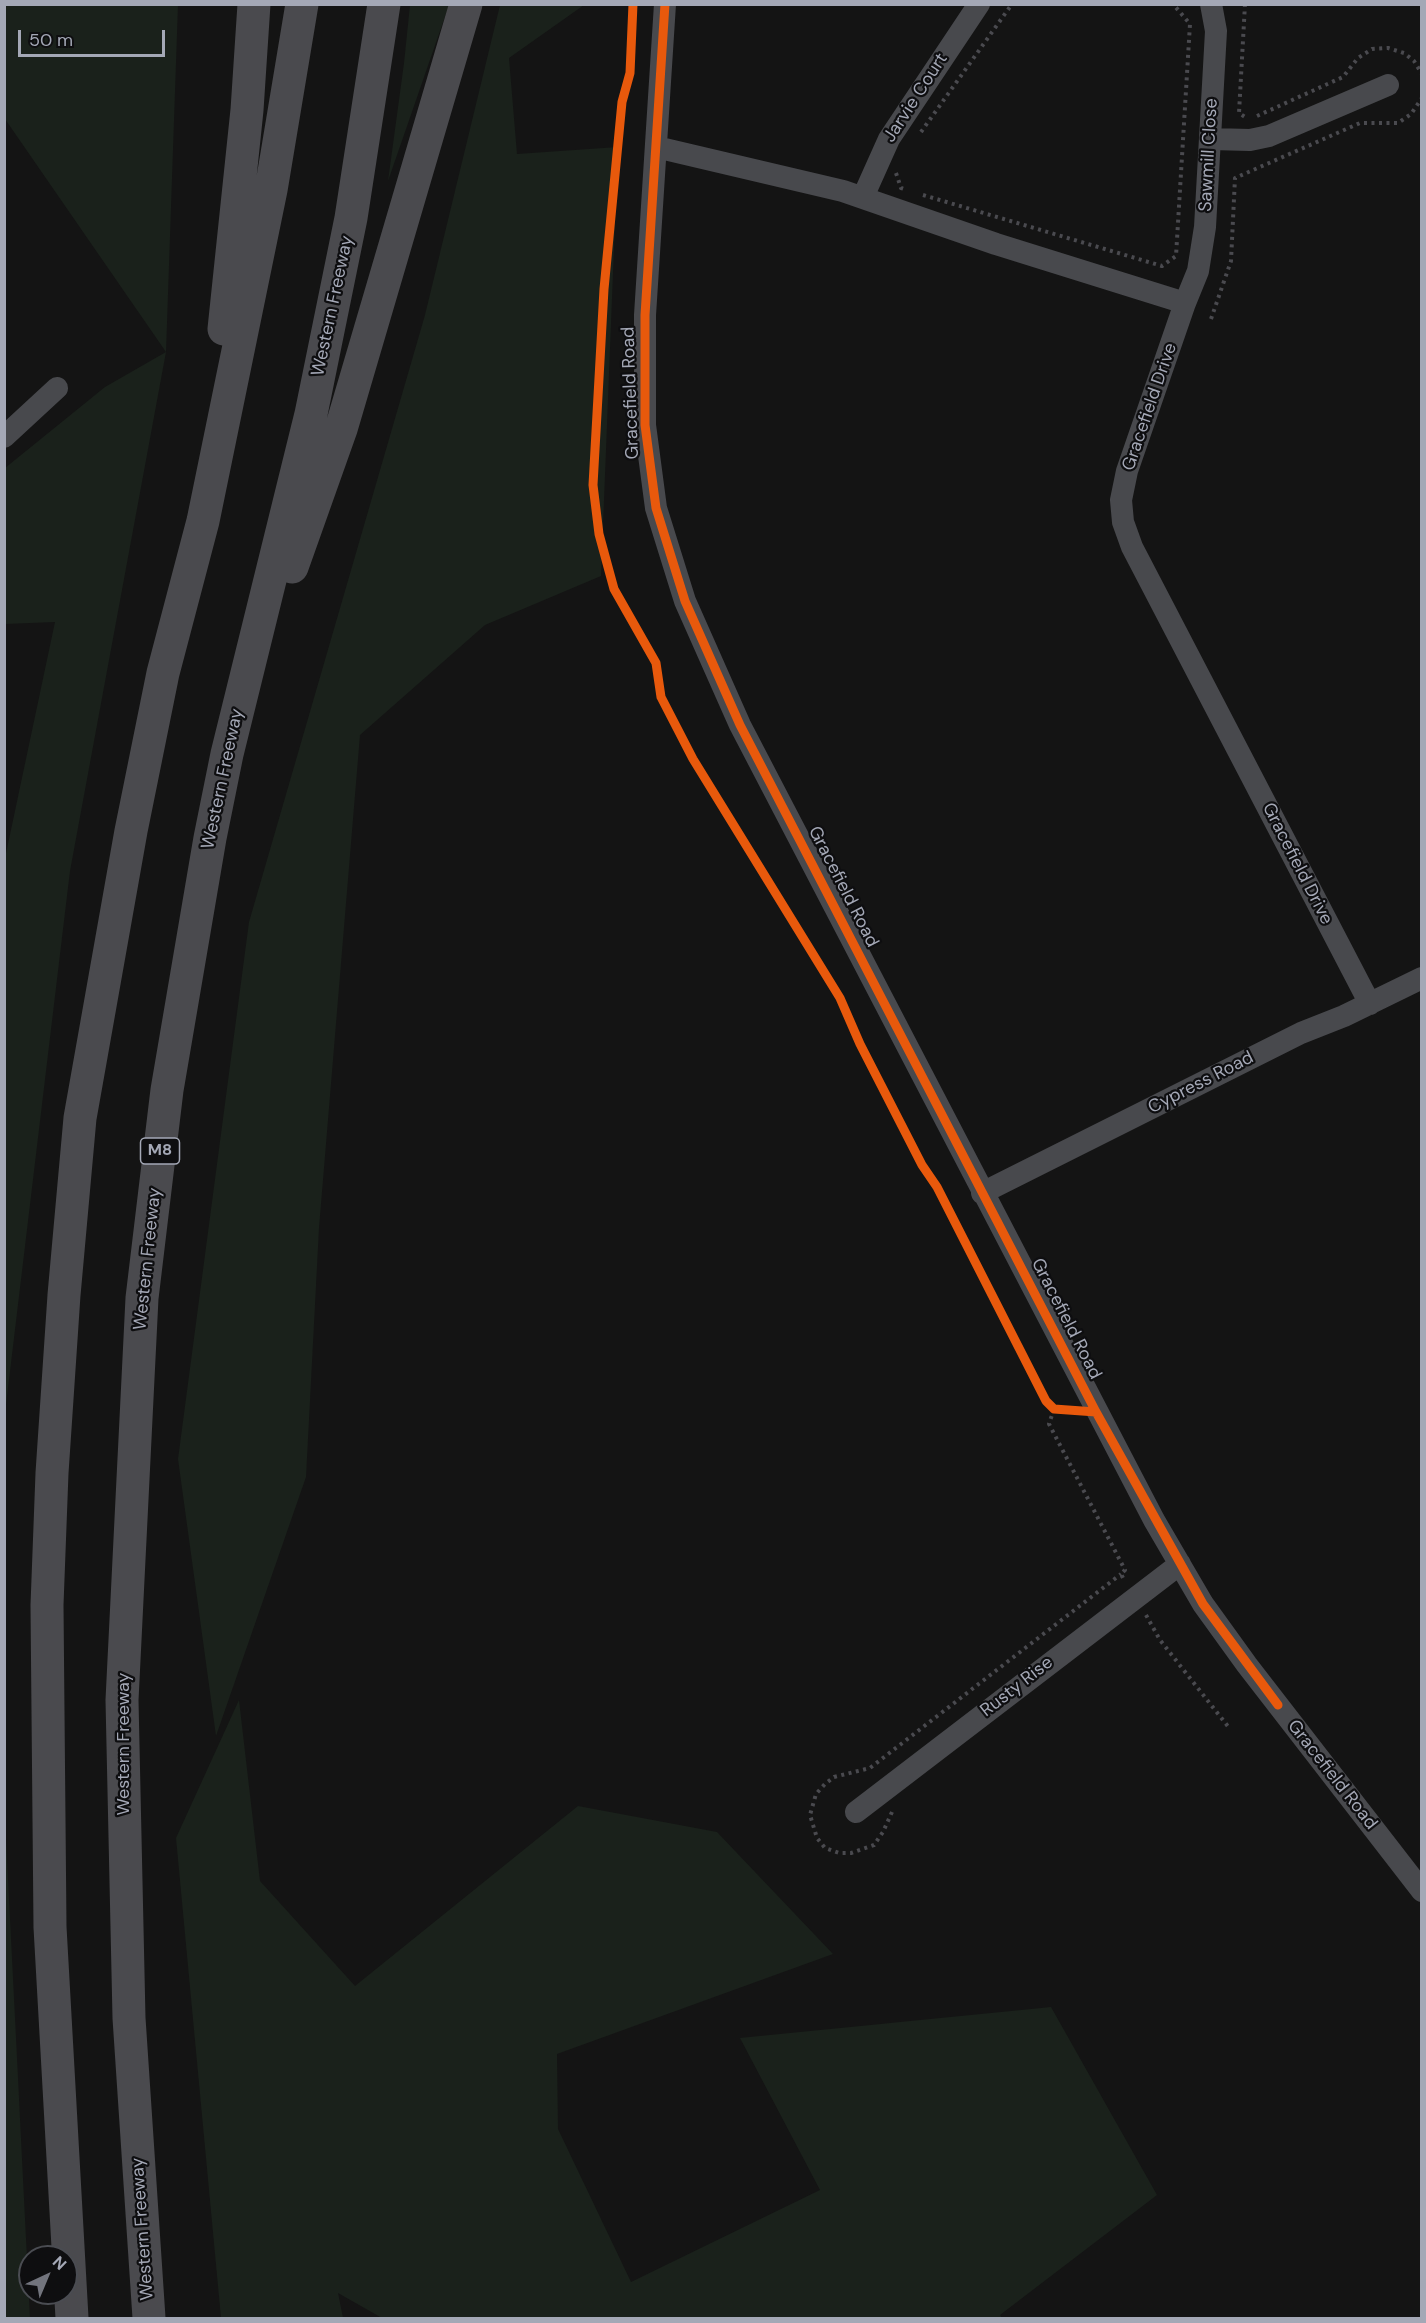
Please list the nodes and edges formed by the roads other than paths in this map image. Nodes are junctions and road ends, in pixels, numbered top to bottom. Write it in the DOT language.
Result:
graph roads {
  1 [pos="254,4"];
  2 [pos="302,4"];
  3 [pos="384,4"];
  4 [pos="466,4"];
  5 [pos="665,4"];
  6 [pos="979,4"];
  7 [pos="1211,4"];
  8 [pos="1388,85"];
  9 [pos="1211,139"];
  10 [pos="656,147"];
  11 [pos="862,197"];
  12 [pos="1185,303"];
  13 [pos="57,387"];
  14 [pos="4,437"];
  15 [pos="203,521"];
  16 [pos="226,754"];
  17 [pos="1422,978"];
  18 [pos="1370,1004"];
  19 [pos="982,1193"];
  20 [pos="1180,1564"];
  21 [pos="855,1812"];
  22 [pos="1422,1891"];
  23 [pos="72,2319"];
  24 [pos="149,2319"];
  1 -- 15 [label="highway"];
  2 -- 15 [label="highway"];
  3 -- 16 [label="highway, Western Freeway / M8"];
  4 -- 16 [label="highway"];
  5 -- 10 [label="street, Gracefield Road"];
  6 -- 11 [label="street, Jarvie Court"];
  7 -- 9 [label="street, Sawmill Close"];
  8 -- 9 [label="street"];
  9 -- 12 [label="street, Sawmill Close"];
  10 -- 11 [label="street"];
  10 -- 19 [label="street, Gracefield Road"];
  11 -- 12 [label="street"];
  12 -- 18 [label="street, Gracefield Drive"];
  13 -- 14 [label="street"];
  15 -- 23 [label="highway"];
  16 -- 24 [label="highway, Western Freeway / M8"];
  17 -- 18 [label="street, Cypress Road"];
  18 -- 19 [label="street, Cypress Road"];
  19 -- 20 [label="street, Gracefield Road"];
  20 -- 21 [label="street, Rusty Rise"];
  20 -- 22 [label="street, Gracefield Road"];
}
